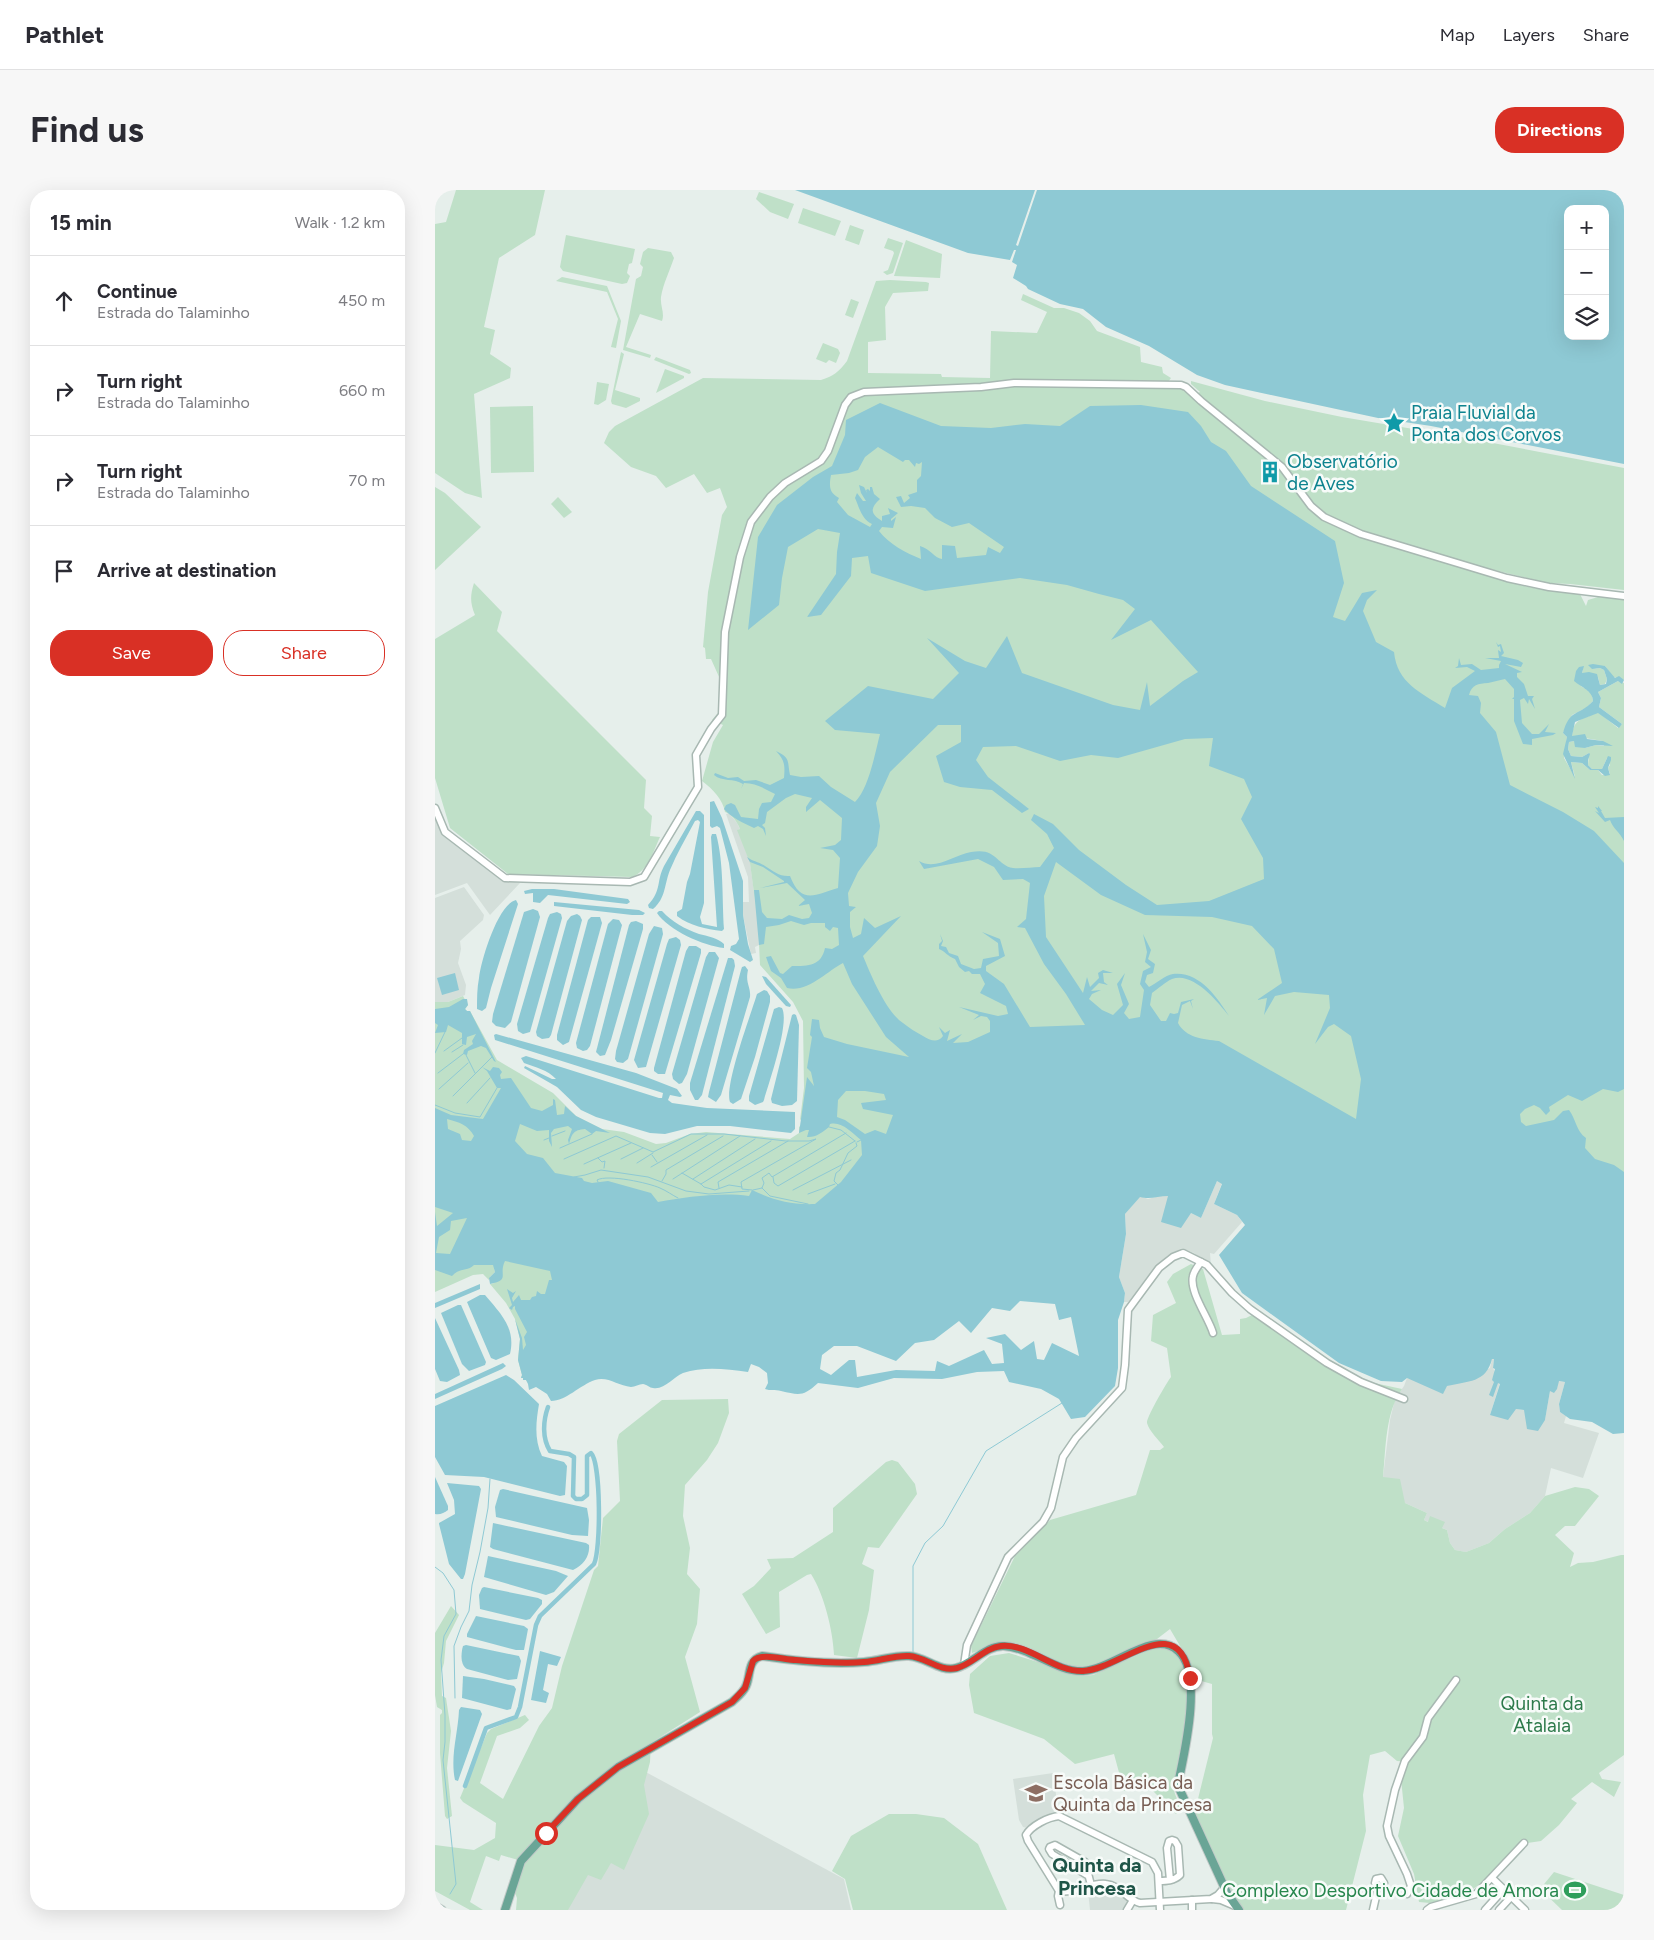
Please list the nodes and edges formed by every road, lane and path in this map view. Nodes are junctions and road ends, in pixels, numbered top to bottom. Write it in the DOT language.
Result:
graph roads {
  1 [pos="1624,596"];
  2 [pos="435,808"];
  3 [pos="1201,1262"];
  4 [pos="1213,1333"];
  5 [pos="1404,1399"];
  6 [pos="964,1665"];
  7 [pos="1456,1680"];
  8 [pos="1524,1843"];
  9 [pos="1087,1874"];
  10 [pos="1492,1878"];
  11 [pos="1170,1880"];
  12 [pos="1159,1881"];
  13 [pos="1091,1885"];
  14 [pos="1224,1888"];
  15 [pos="1378,1888"];
  16 [pos="1503,1890"];
  17 [pos="1059,1891"];
  18 [pos="1407,1894"];
  19 [pos="1511,1897"];
  20 [pos="1211,1899"];
  21 [pos="1133,1900"];
  22 [pos="1191,1900"];
  23 [pos="1159,1902"];
  24 [pos="1060,1904"];
  25 [pos="435,1906"];
  26 [pos="1237,1908"];
  27 [pos="442,1910"];
  28 [pos="505,1910"];
  29 [pos="1127,1910"];
  30 [pos="1160,1910"];
  31 [pos="1192,1910"];
  32 [pos="1373,1910"];
  33 [pos="1427,1910"];
  34 [pos="1485,1910"];
  35 [pos="1499,1910"];
  36 [pos="1525,1910"];
  1 -- 2 [label="street"];
  3 -- 4 [label="street"];
  3 -- 5 [label="street"];
  3 -- 6 [label="street"];
  6 -- 14 [label="main road"];
  6 -- 28 [label="main road"];
  7 -- 18 [label="street"];
  8 -- 10 [label="street"];
  9 -- 9 [label="street"];
  9 -- 13 [label="street"];
  10 -- 16 [label="street"];
  10 -- 33 [label="street"];
  11 -- 11 [label="street"];
  11 -- 12 [label="street"];
  12 -- 17 [label="street"];
  12 -- 23 [label="street"];
  13 -- 17 [label="street"];
  13 -- 21 [label="street"];
  14 -- 20 [label="street"];
  14 -- 26 [label="main road"];
  15 -- 32 [label="street"];
  16 -- 19 [label="street"];
  16 -- 34 [label="street"];
  17 -- 24 [label="street"];
  19 -- 35 [label="street"];
  19 -- 36 [label="street"];
  20 -- 22 [label="street"];
  20 -- 26 [label="street"];
  21 -- 23 [label="street"];
  21 -- 29 [label="street"];
  22 -- 23 [label="street"];
  22 -- 31 [label="street"];
  23 -- 30 [label="street"];
  25 -- 27 [label="main road"];
}
